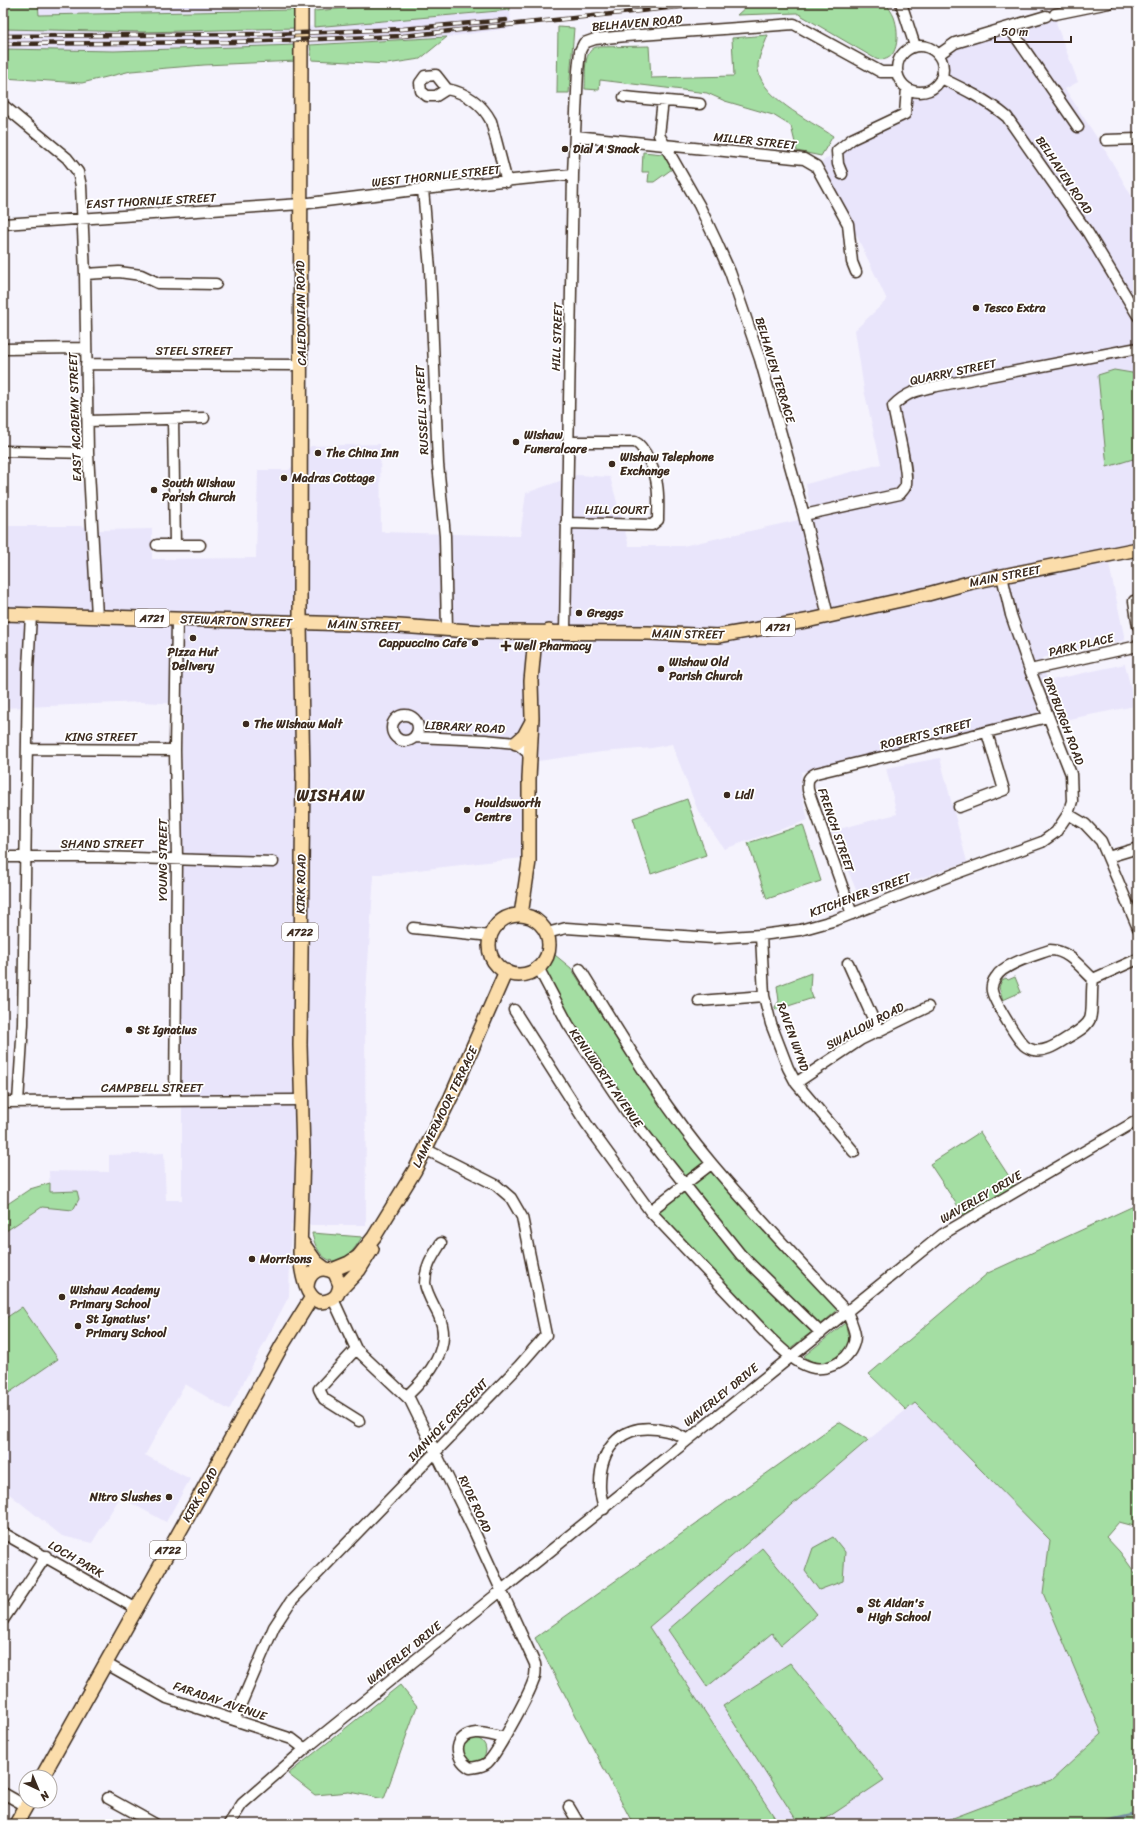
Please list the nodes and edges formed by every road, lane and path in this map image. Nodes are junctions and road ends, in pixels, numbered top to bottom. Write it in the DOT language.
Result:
graph roads {
  1 [pos="301,3"];
  2 [pos="900,3"];
  3 [pos="1109,3"];
  4 [pos="1009,27"];
  5 [pos="584,43"];
  6 [pos="915,46"];
  7 [pos="938,55"];
  8 [pos="897,72"];
  9 [pos="941,78"];
  10 [pos="907,88"];
  11 [pos="447,89"];
  12 [pos="624,97"];
  13 [pos="663,100"];
  14 [pos="700,104"];
  15 [pos="3,105"];
  16 [pos="1078,127"];
  17 [pos="575,136"];
  18 [pos="1138,139"];
  19 [pos="1106,140"];
  20 [pos="665,144"];
  21 [pos="573,174"];
  22 [pos="842,174"];
  23 [pos="507,182"];
  24 [pos="423,189"];
  25 [pos="300,204"];
  26 [pos="83,217"];
  27 [pos="3,224"];
  28 [pos="856,272"];
  29 [pos="85,274"];
  30 [pos="216,284"];
  31 [pos="1138,316"];
  32 [pos="86,348"];
  33 [pos="1138,348"];
  34 [pos="3,349"];
  35 [pos="86,364"];
  36 [pos="301,365"];
  37 [pos="204,418"];
  38 [pos="173,419"];
  39 [pos="88,421"];
  40 [pos="568,442"];
  41 [pos="3,451"];
  42 [pos="88,454"];
  43 [pos="804,515"];
  44 [pos="566,523"];
  45 [pos="175,545"];
  46 [pos="157,546"];
  47 [pos="200,546"];
  48 [pos="1138,549"];
  49 [pos="1002,576"];
  50 [pos="1134,601"];
  51 [pos="3,614"];
  52 [pos="31,615"];
  53 [pos="97,616"];
  54 [pos="828,616"];
  55 [pos="177,619"];
  56 [pos="300,623"];
  57 [pos="1138,626"];
  58 [pos="447,630"];
  59 [pos="548,631"];
  60 [pos="565,632"];
  61 [pos="1138,646"];
  62 [pos="1030,670"];
  63 [pos="1048,717"];
  64 [pos="532,718"];
  65 [pos="987,732"];
  66 [pos="415,737"];
  67 [pos="516,743"];
  68 [pos="27,750"];
  69 [pos="175,750"];
  70 [pos="530,759"];
  71 [pos="810,776"];
  72 [pos="959,807"];
  73 [pos="1068,814"];
  74 [pos="1138,848"];
  75 [pos="3,856"];
  76 [pos="25,857"];
  77 [pos="177,858"];
  78 [pos="1108,858"];
  79 [pos="273,862"];
  80 [pos="852,914"];
  81 [pos="521,915"];
  82 [pos="413,928"];
  83 [pos="1138,928"];
  84 [pos="547,933"];
  85 [pos="761,935"];
  86 [pos="491,936"];
  87 [pos="1138,959"];
  88 [pos="848,963"];
  89 [pos="542,964"];
  90 [pos="580,969"];
  91 [pos="506,971"];
  92 [pos="1093,979"];
  93 [pos="764,996"];
  94 [pos="698,1001"];
  95 [pos="928,1007"];
  96 [pos="514,1010"];
  97 [pos="880,1032"];
  98 [pos="796,1083"];
  99 [pos="175,1100"];
  100 [pos="301,1100"];
  101 [pos="3,1102"];
  102 [pos="18,1102"];
  103 [pos="1138,1120"];
  104 [pos="425,1149"];
  105 [pos="854,1152"];
  106 [pos="711,1164"];
  107 [pos="685,1185"];
  108 [pos="650,1211"];
  109 [pos="374,1237"];
  110 [pos="301,1241"];
  111 [pos="441,1243"];
  112 [pos="328,1269"];
  113 [pos="309,1292"];
  114 [pos="336,1294"];
  115 [pos="847,1312"];
  116 [pos="821,1332"];
  117 [pos="356,1349"];
  118 [pos="791,1356"];
  119 [pos="407,1396"];
  120 [pos="359,1421"];
  121 [pos="687,1439"];
  122 [pos="436,1451"];
  123 [pos="604,1509"];
  124 [pos="3,1533"];
  125 [pos="46,1556"];
  126 [pos="501,1591"];
  127 [pos="135,1608"];
  128 [pos="3,1620"];
  129 [pos="105,1663"];
  130 [pos="234,1720"];
  131 [pos="504,1737"];
  132 [pos="305,1749"];
  133 [pos="46,1769"];
  134 [pos="3,1793"];
  135 [pos="108,1798"];
  136 [pos="18,1800"];
  137 [pos="569,1807"];
  138 [pos="25,1809"];
  139 [pos="16,1824"];
  140 [pos="155,1824"];
  141 [pos="229,1824"];
  142 [pos="579,1824"];
  1 -- 25 [label="main road, CALEDONIAN ROAD"];
  2 -- 6 [label="street"];
  3 -- 4 [label="street"];
  4 -- 7 [label="street"];
  4 -- 16 [label="street"];
  5 -- 8 [label="street, BELHAVEN ROAD"];
  5 -- 17 [label="street, HILL STREET"];
  6 -- 7 [label="street"];
  6 -- 8 [label="street"];
  7 -- 9 [label="street"];
  8 -- 10 [label="street"];
  9 -- 10 [label="street"];
  9 -- 31 [label="street, BELHAVEN ROAD"];
  10 -- 22 [label="street"];
  11 -- 23 [label="street"];
  12 -- 13 [label="street"];
  13 -- 14 [label="street"];
  13 -- 20 [label="street, BELHAVEN TERRACE"];
  15 -- 26 [label="street, EAST ACADEMY STREET"];
  17 -- 20 [label="street, MILLER STREET"];
  17 -- 21 [label="street, HILL STREET"];
  18 -- 19 [label="street"];
  20 -- 28 [label="street, MILLER STREET"];
  20 -- 43 [label="street, BELHAVEN TERRACE"];
  21 -- 23 [label="street, WEST THORNLIE STREET"];
  21 -- 40 [label="street, HILL STREET"];
  23 -- 24 [label="street, WEST THORNLIE STREET"];
  24 -- 25 [label="street, WEST THORNLIE STREET"];
  24 -- 58 [label="street, RUSSELL STREET"];
  25 -- 26 [label="street, EAST THORNLIE STREET"];
  25 -- 36 [label="main road, CALEDONIAN ROAD"];
  26 -- 27 [label="street, EAST THORNLIE STREET"];
  26 -- 29 [label="street, EAST ACADEMY STREET"];
  29 -- 30 [label="street"];
  29 -- 32 [label="street, EAST ACADEMY STREET"];
  32 -- 34 [label="street"];
  32 -- 35 [label="street, EAST ACADEMY STREET"];
  33 -- 43 [label="street, QUARRY STREET"];
  35 -- 36 [label="street, STEEL STREET"];
  35 -- 39 [label="street, EAST ACADEMY STREET"];
  36 -- 56 [label="main road, CALEDONIAN ROAD"];
  37 -- 38 [label="street"];
  38 -- 39 [label="street"];
  38 -- 45 [label="street"];
  39 -- 42 [label="street, EAST ACADEMY STREET"];
  40 -- 44 [label="street, HILL STREET"];
  40 -- 44 [label="street, HILL COURT"];
  41 -- 42 [label="street"];
  42 -- 53 [label="street, EAST ACADEMY STREET"];
  43 -- 54 [label="street, BELHAVEN TERRACE"];
  44 -- 60 [label="street, HILL STREET"];
  45 -- 46 [label="street"];
  45 -- 47 [label="street"];
  48 -- 49 [label="main road, MAIN STREET / A721"];
  49 -- 54 [label="main road, MAIN STREET / A721"];
  49 -- 62 [label="street, DRYBURGH ROAD"];
  50 -- 57 [label="street"];
  51 -- 52 [label="main road, STEWARTON STREET / A721"];
  52 -- 53 [label="main road, STEWARTON STREET / A721"];
  52 -- 68 [label="street"];
  53 -- 55 [label="main road, STEWARTON STREET / A721"];
  54 -- 60 [label="main road, MAIN STREET / A721"];
  55 -- 56 [label="main road, STEWARTON STREET / A721"];
  55 -- 69 [label="street, YOUNG STREET"];
  56 -- 58 [label="main road, MAIN STREET / A721"];
  56 -- 100 [label="main road, KIRK ROAD / A722"];
  58 -- 59 [label="main road, MAIN STREET / A721"];
  59 -- 60 [label="main road, MAIN STREET / A721"];
  59 -- 64 [label="main road"];
  61 -- 62 [label="street, PARK PLACE"];
  62 -- 63 [label="street, DRYBURGH ROAD"];
  63 -- 65 [label="street, ROBERTS STREET"];
  63 -- 73 [label="street, DRYBURGH ROAD"];
  64 -- 67 [label="main road"];
  64 -- 70 [label="main road"];
  65 -- 71 [label="street, ROBERTS STREET"];
  65 -- 72 [label="street"];
  66 -- 67 [label="street, LIBRARY ROAD"];
  67 -- 70 [label="street, LIBRARY ROAD"];
  68 -- 69 [label="street, KING STREET"];
  68 -- 76 [label="street"];
  69 -- 77 [label="street, YOUNG STREET"];
  70 -- 81 [label="main road"];
  71 -- 80 [label="street, FRENCH STREET"];
  73 -- 78 [label="street"];
  73 -- 80 [label="street, KITCHENER STREET"];
  74 -- 78 [label="street"];
  75 -- 76 [label="street, SHAND STREET"];
  76 -- 77 [label="street, SHAND STREET"];
  76 -- 102 [label="street"];
  77 -- 79 [label="street, SHAND STREET"];
  77 -- 99 [label="street, YOUNG STREET"];
  78 -- 83 [label="street"];
  80 -- 85 [label="street, KITCHENER STREET"];
  81 -- 84 [label="main road"];
  81 -- 86 [label="main road"];
  82 -- 86 [label="street"];
  84 -- 85 [label="street, KITCHENER STREET"];
  84 -- 89 [label="main road"];
  85 -- 93 [label="street, RAVEN WYND"];
  86 -- 91 [label="main road"];
  87 -- 92 [label="street"];
  88 -- 97 [label="street"];
  89 -- 91 [label="main road"];
  89 -- 107 [label="street, KENILWORTH AVENUE"];
  90 -- 106 [label="street"];
  91 -- 104 [label="main road, LAMMERMOOR TERRACE"];
  92 -- 92 [label="street"];
  93 -- 94 [label="street"];
  93 -- 98 [label="street, RAVEN WYND"];
  95 -- 97 [label="street, SWALLOW ROAD"];
  96 -- 108 [label="street"];
  97 -- 98 [label="street, SWALLOW ROAD"];
  98 -- 105 [label="street, RAVEN WYND"];
  99 -- 100 [label="street, CAMPBELL STREET"];
  99 -- 102 [label="street, CAMPBELL STREET"];
  100 -- 110 [label="main road, KIRK ROAD / A722"];
  101 -- 102 [label="street, CAMPBELL STREET"];
  103 -- 115 [label="street, WAVERLEY DRIVE"];
  104 -- 109 [label="main road, LAMMERMOOR TERRACE"];
  104 -- 122 [label="street, IVANHOE CRESCENT"];
  106 -- 107 [label="street"];
  106 -- 115 [label="street"];
  107 -- 108 [label="street"];
  107 -- 116 [label="street, KENILWORTH AVENUE"];
  108 -- 118 [label="street"];
  109 -- 112 [label="main road, LAMMERMOOR TERRACE"];
  109 -- 114 [label="main road, LAMMERMOOR TERRACE"];
  110 -- 112 [label="main road"];
  110 -- 113 [label="main road, KIRK ROAD / A722"];
  111 -- 119 [label="street"];
  112 -- 113 [label="main road, KIRK ROAD / A722"];
  112 -- 114 [label="main road"];
  113 -- 114 [label="main road"];
  113 -- 127 [label="main road, KIRK ROAD / A722"];
  114 -- 117 [label="street, RYDE ROAD"];
  115 -- 116 [label="street, WAVERLEY DRIVE"];
  115 -- 118 [label="street"];
  116 -- 118 [label="street, WAVERLEY DRIVE"];
  117 -- 119 [label="street, RYDE ROAD"];
  117 -- 120 [label="street"];
  118 -- 121 [label="street, WAVERLEY DRIVE"];
  119 -- 122 [label="street, RYDE ROAD"];
  121 -- 123 [label="street, WAVERLEY DRIVE"];
  121 -- 123 [label="street, WAVERLEY DRIVE"];
  122 -- 126 [label="street, RYDE ROAD"];
  122 -- 130 [label="street, IVANHOE CRESCENT"];
  123 -- 126 [label="street, WAVERLEY DRIVE"];
  124 -- 125 [label="street, LOCH PARK"];
  125 -- 127 [label="street, LOCH PARK"];
  125 -- 128 [label="street"];
  126 -- 131 [label="street, RYDE ROAD"];
  126 -- 132 [label="street, WAVERLEY DRIVE"];
  127 -- 129 [label="main road, KIRK ROAD / A722"];
  129 -- 130 [label="street, FARADAY AVENUE"];
  129 -- 133 [label="main road, KIRK ROAD / A722"];
  130 -- 132 [label="street, FARADAY AVENUE"];
  131 -- 131 [label="street, RYDE ROAD"];
  132 -- 141 [label="street, WAVERLEY DRIVE"];
  134 -- 136 [label="street"];
  135 -- 140 [label="street"];
  137 -- 142 [label="street"];
  138 -- 139 [label="main road"];
}
